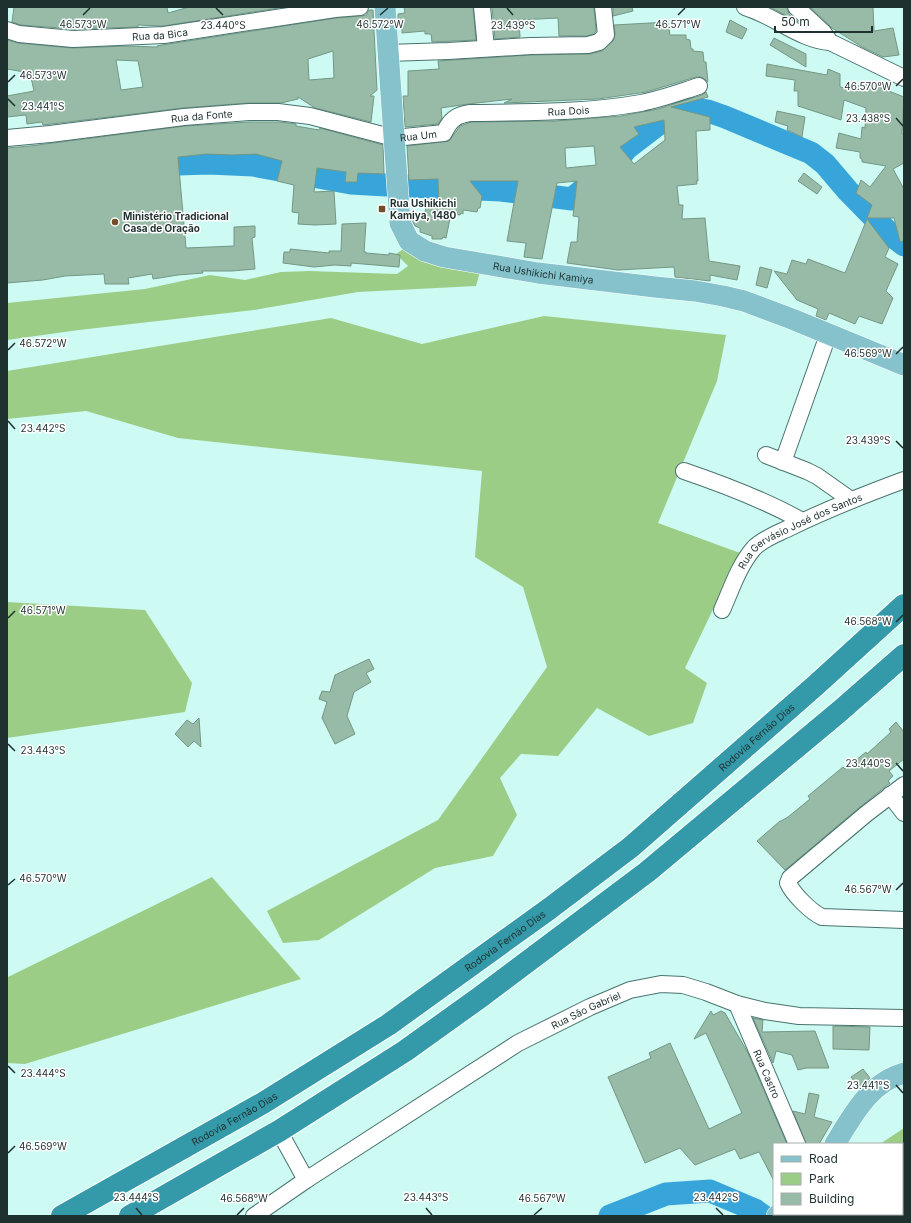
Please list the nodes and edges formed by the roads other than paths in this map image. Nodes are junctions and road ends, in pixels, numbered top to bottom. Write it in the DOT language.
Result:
graph roads {
  1 [pos="360,7"];
  2 [pos="384,7"];
  3 [pos="482,7"];
  4 [pos="603,7"];
  5 [pos="745,7"];
  6 [pos="796,7"];
  7 [pos="334,8"];
  8 [pos="7,30"];
  9 [pos="830,42"];
  10 [pos="486,48"];
  11 [pos="388,53"];
  12 [pos="904,78"];
  13 [pos="699,86"];
  14 [pos="444,133"];
  15 [pos="7,138"];
  16 [pos="394,138"];
  17 [pos="828,335"];
  18 [pos="904,365"];
  19 [pos="766,455"];
  20 [pos="783,462"];
  21 [pos="684,471"];
  22 [pos="904,480"];
  23 [pos="851,500"];
  24 [pos="802,521"];
  25 [pos="904,605"];
  26 [pos="722,610"];
  27 [pos="904,655"];
  28 [pos="904,785"];
  29 [pos="890,795"];
  30 [pos="904,813"];
  31 [pos="904,920"];
  32 [pos="736,1004"];
  33 [pos="904,1018"];
  34 [pos="904,1073"];
  35 [pos="279,1132"];
  36 [pos="797,1143"];
  37 [pos="836,1143"];
  38 [pos="306,1180"];
  39 [pos="62,1216"];
  40 [pos="130,1216"];
  41 [pos="254,1216"];
  1 -- 7 [label="street, Rua da Bica"];
  2 -- 11 [label="main road, Rua Ushikichi Kamiya"];
  3 -- 10 [label="street"];
  4 -- 10 [label="street"];
  5 -- 9 [label="street"];
  6 -- 9 [label="street"];
  7 -- 8 [label="street, Rua da Bica"];
  9 -- 12 [label="street"];
  10 -- 11 [label="street"];
  11 -- 16 [label="main road, Rua Ushikichi Kamiya"];
  13 -- 14 [label="street, Rua Dois"];
  14 -- 16 [label="street, Rua Um"];
  15 -- 16 [label="street, Rua da Fonte"];
  16 -- 17 [label="main road, Rua Ushikichi Kamiya"];
  17 -- 18 [label="main road, Rua Ushikichi Kamiya"];
  17 -- 20 [label="street"];
  19 -- 20 [label="street"];
  20 -- 23 [label="street"];
  21 -- 24 [label="street"];
  22 -- 23 [label="street, Rua Gervásio José dos Santos"];
  23 -- 24 [label="street, Rua Gervásio José dos Santos"];
  24 -- 26 [label="street, Rua Gervásio José dos Santos"];
  25 -- 39 [label="highway, Rodovia Fernão Dias"];
  27 -- 35 [label="highway"];
  28 -- 29 [label="street"];
  29 -- 30 [label="street"];
  29 -- 31 [label="street"];
  32 -- 33 [label="street, Rua São Gabriel"];
  32 -- 36 [label="street, Rua Castro"];
  32 -- 38 [label="street, Rua São Gabriel"];
  34 -- 37 [label="main road"];
  35 -- 38 [label="street"];
  35 -- 40 [label="highway"];
  38 -- 41 [label="street, Rua São Gabriel"];
}
